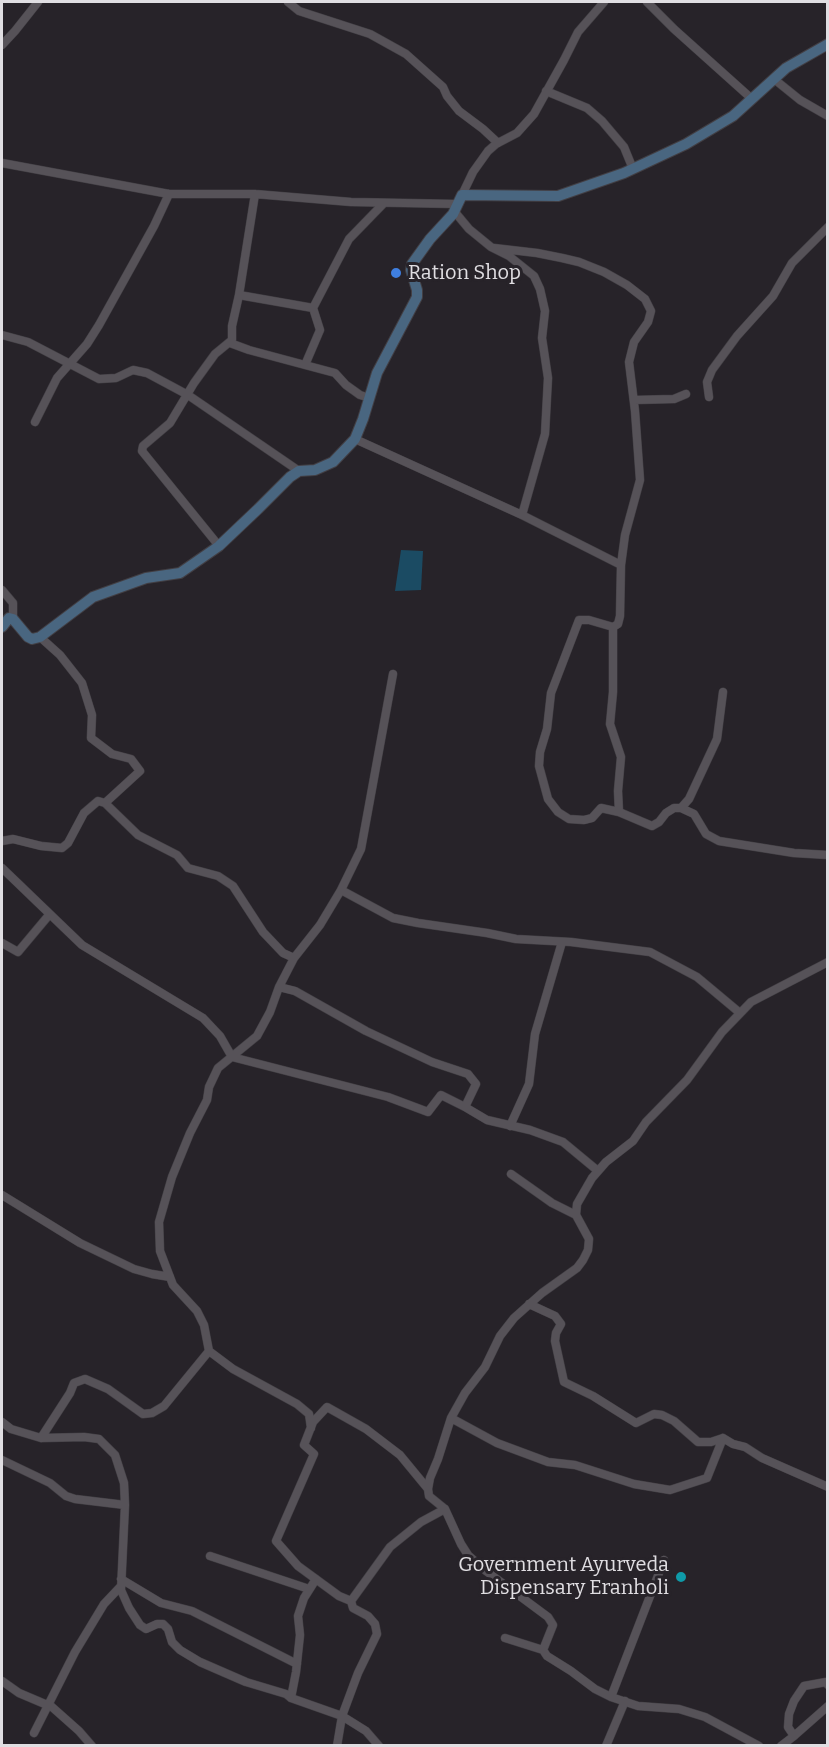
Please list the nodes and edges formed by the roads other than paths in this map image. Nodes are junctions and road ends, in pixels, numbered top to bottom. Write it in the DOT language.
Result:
graph roads {
  1 [pos="38,2"];
  2 [pos="288,2"];
  3 [pos="604,2"];
  4 [pos="647,2"];
  5 [pos="2,45"];
  6 [pos="828,45"];
  7 [pos="774,79"];
  8 [pos="546,91"];
  9 [pos="752,99"];
  10 [pos="828,116"];
  11 [pos="498,143"];
  12 [pos="2,163"];
  13 [pos="633,169"];
  14 [pos="169,194"];
  15 [pos="255,194"];
  16 [pos="384,203"];
  17 [pos="458,203"];
  18 [pos="828,227"];
  19 [pos="494,248"];
  20 [pos="239,295"];
  21 [pos="313,308"];
  22 [pos="2,335"];
  23 [pos="230,343"];
  24 [pos="71,364"];
  25 [pos="305,365"];
  26 [pos="686,394"];
  27 [pos="188,395"];
  28 [pos="709,397"];
  29 [pos="370,398"];
  30 [pos="634,400"];
  31 [pos="35,422"];
  32 [pos="355,439"];
  33 [pos="299,471"];
  34 [pos="522,515"];
  35 [pos="219,546"];
  36 [pos="621,565"];
  37 [pos="2,590"];
  38 [pos="13,619"];
  39 [pos="2,627"];
  40 [pos="613,627"];
  41 [pos="40,637"];
  42 [pos="393,674"];
  43 [pos="723,692"];
  44 [pos="105,803"];
  45 [pos="681,808"];
  46 [pos="619,812"];
  47 [pos="2,841"];
  48 [pos="828,855"];
  49 [pos="2,868"];
  50 [pos="341,890"];
  51 [pos="49,915"];
  52 [pos="562,942"];
  53 [pos="2,943"];
  54 [pos="294,958"];
  55 [pos="828,962"];
  56 [pos="279,987"];
  57 [pos="740,1013"];
  58 [pos="232,1057"];
  59 [pos="465,1107"];
  60 [pos="510,1126"];
  61 [pos="598,1171"];
  62 [pos="511,1174"];
  63 [pos="2,1195"];
  64 [pos="576,1215"];
  65 [pos="170,1277"];
  66 [pos="529,1304"];
  67 [pos="209,1351"];
  68 [pos="451,1418"];
  69 [pos="2,1422"];
  70 [pos="311,1428"];
  71 [pos="41,1438"];
  72 [pos="723,1438"];
  73 [pos="2,1460"];
  74 [pos="828,1487"];
  75 [pos="428,1489"];
  76 [pos="125,1505"];
  77 [pos="445,1509"];
  78 [pos="210,1556"];
  79 [pos="664,1560"];
  80 [pos="316,1579"];
  81 [pos="121,1582"];
  82 [pos="309,1589"];
  83 [pos="351,1602"];
  84 [pos="505,1638"];
  85 [pos="543,1650"];
  86 [pos="297,1664"];
  87 [pos="2,1681"];
  88 [pos="828,1684"];
  89 [pos="611,1697"];
  90 [pos="291,1698"];
  91 [pos="625,1701"];
  92 [pos="48,1705"];
  93 [pos="828,1706"];
  94 [pos="342,1716"];
  95 [pos="34,1733"];
  96 [pos="794,1736"];
  97 [pos="92,1746"];
  98 [pos="337,1746"];
  99 [pos="379,1746"];
  100 [pos="606,1746"];
  101 [pos="759,1746"];
  102 [pos="780,1746"];
  1 -- 5 [label="street"];
  2 -- 11 [label="street"];
  3 -- 8 [label="street"];
  4 -- 9 [label="street"];
  6 -- 7 [label="main road"];
  7 -- 9 [label="main road"];
  7 -- 10 [label="street"];
  8 -- 11 [label="street"];
  8 -- 13 [label="street"];
  9 -- 13 [label="main road"];
  11 -- 17 [label="street"];
  12 -- 14 [label="street"];
  13 -- 17 [label="main road"];
  14 -- 15 [label="street"];
  14 -- 24 [label="street"];
  15 -- 16 [label="street"];
  15 -- 20 [label="street"];
  16 -- 17 [label="street"];
  16 -- 21 [label="street"];
  17 -- 19 [label="street"];
  17 -- 29 [label="main road"];
  18 -- 28 [label="street"];
  19 -- 30 [label="street"];
  19 -- 34 [label="street"];
  20 -- 21 [label="street"];
  20 -- 23 [label="street"];
  21 -- 25 [label="street"];
  22 -- 24 [label="street"];
  23 -- 25 [label="street"];
  23 -- 27 [label="street"];
  24 -- 27 [label="street"];
  24 -- 31 [label="street"];
  25 -- 29 [label="street"];
  26 -- 30 [label="street"];
  27 -- 33 [label="street"];
  27 -- 35 [label="street"];
  29 -- 32 [label="main road"];
  30 -- 36 [label="street"];
  32 -- 33 [label="main road"];
  32 -- 34 [label="street"];
  33 -- 35 [label="main road"];
  34 -- 36 [label="street"];
  35 -- 41 [label="main road"];
  36 -- 40 [label="street"];
  37 -- 38 [label="street"];
  38 -- 39 [label="main road"];
  38 -- 41 [label="main road"];
  40 -- 46 [label="street"];
  40 -- 46 [label="street"];
  41 -- 44 [label="street"];
  42 -- 50 [label="street"];
  43 -- 45 [label="street"];
  44 -- 47 [label="street"];
  44 -- 54 [label="street"];
  45 -- 46 [label="street"];
  45 -- 48 [label="street"];
  49 -- 51 [label="street"];
  50 -- 52 [label="street"];
  50 -- 54 [label="street"];
  51 -- 53 [label="street"];
  51 -- 58 [label="street"];
  52 -- 57 [label="street"];
  52 -- 60 [label="street"];
  54 -- 56 [label="street"];
  55 -- 57 [label="street"];
  56 -- 58 [label="street"];
  56 -- 59 [label="street"];
  57 -- 61 [label="street"];
  58 -- 59 [label="street"];
  58 -- 65 [label="street"];
  59 -- 60 [label="street"];
  60 -- 61 [label="street"];
  61 -- 64 [label="street"];
  62 -- 64 [label="street"];
  63 -- 65 [label="street"];
  64 -- 66 [label="street"];
  65 -- 67 [label="street"];
  66 -- 68 [label="street"];
  66 -- 72 [label="street"];
  67 -- 70 [label="street"];
  67 -- 71 [label="street"];
  68 -- 72 [label="street"];
  68 -- 75 [label="street"];
  69 -- 71 [label="street"];
  70 -- 75 [label="street"];
  70 -- 80 [label="street"];
  71 -- 76 [label="street"];
  72 -- 74 [label="street"];
  73 -- 76 [label="street"];
  75 -- 77 [label="street"];
  76 -- 81 [label="street"];
  77 -- 83 [label="street"];
  77 -- 85 [label="street"];
  78 -- 82 [label="street"];
  79 -- 89 [label="street"];
  80 -- 82 [label="street"];
  80 -- 83 [label="street"];
  81 -- 86 [label="street"];
  81 -- 90 [label="street"];
  81 -- 92 [label="street"];
  82 -- 86 [label="street"];
  83 -- 94 [label="street"];
  84 -- 85 [label="street"];
  85 -- 89 [label="street"];
  86 -- 90 [label="street"];
  87 -- 92 [label="street"];
  88 -- 96 [label="street"];
  89 -- 91 [label="street"];
  90 -- 94 [label="street"];
  91 -- 100 [label="street"];
  91 -- 101 [label="street"];
  92 -- 95 [label="street"];
  92 -- 97 [label="street"];
  93 -- 96 [label="street"];
  94 -- 98 [label="street"];
  94 -- 99 [label="street"];
  96 -- 102 [label="street"];
}
